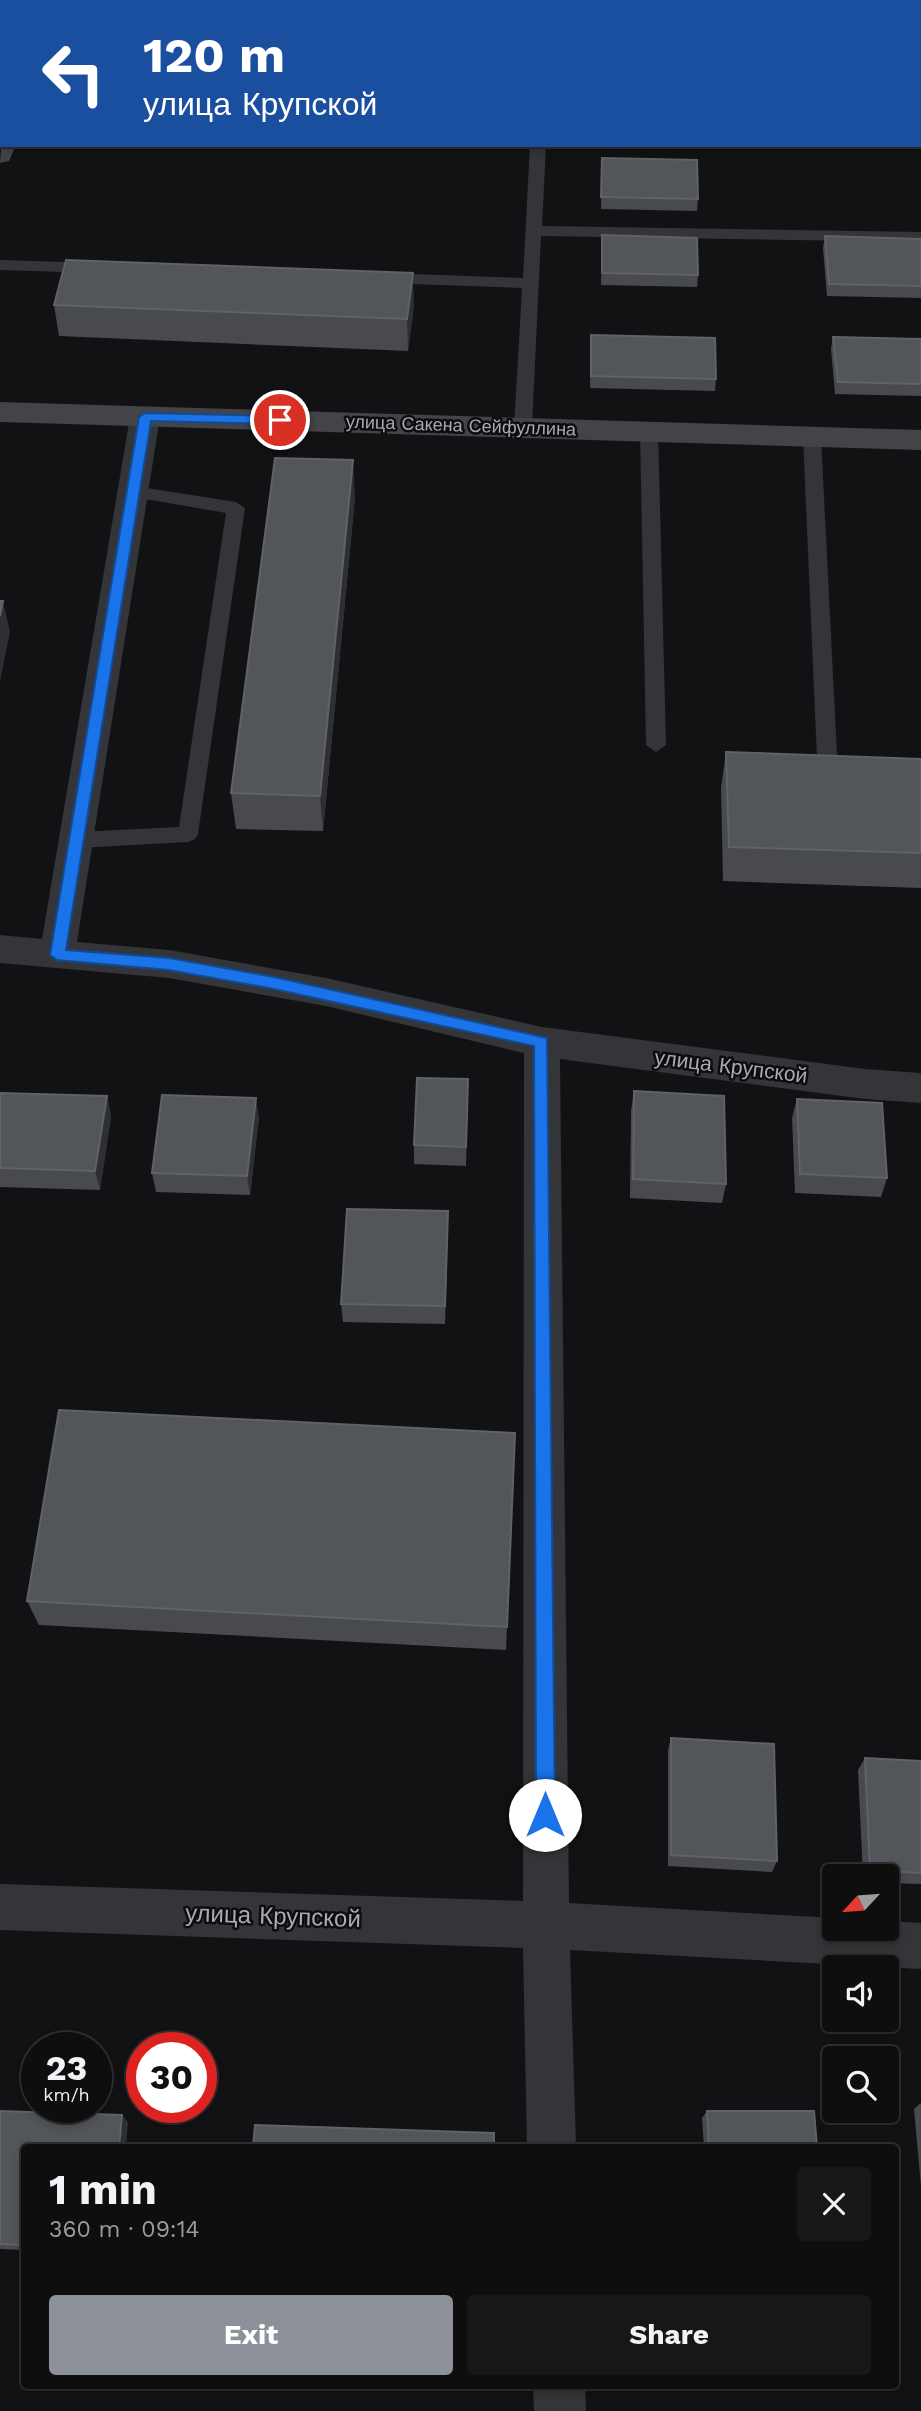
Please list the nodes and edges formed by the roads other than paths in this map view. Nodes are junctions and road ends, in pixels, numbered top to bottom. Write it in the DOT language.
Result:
graph roads {
  1 [pos="538,147"];
  2 [pos="533,231"];
  3 [pos="921,237"];
  4 [pos="0,265"];
  5 [pos="112,269"];
  6 [pos="363,278"];
  7 [pos="531,283"];
  8 [pos="0,412"];
  9 [pos="145,417"];
  10 [pos="523,427"];
  11 [pos="649,430"];
  12 [pos="811,437"];
  13 [pos="921,440"];
  14 [pos="134,492"];
  15 [pos="656,745"];
  16 [pos="855,782"];
  17 [pos="77,839"];
  18 [pos="0,949"];
  19 [pos="57,955"];
  20 [pos="542,1042"];
  21 [pos="921,1088"];
  22 [pos="0,1907"];
  23 [pos="546,1925"];
  24 [pos="921,1946"];
  25 [pos="552,2144"];
  26 [pos="559,2389"];
  27 [pos="560,2411"];
  1 -- 2 [label="lane"];
  2 -- 3 [label="lane"];
  2 -- 7 [label="lane"];
  4 -- 5 [label="lane"];
  6 -- 7 [label="lane"];
  7 -- 10 [label="lane"];
  8 -- 9 [label="street, улица Сакена Сейфуллина"];
  9 -- 10 [label="street, улица Сакена Сейфуллина"];
  9 -- 14 [label="street"];
  10 -- 11 [label="street, улица Сакена Сейфуллина"];
  11 -- 12 [label="street, улица Сакена Сейфуллина"];
  11 -- 15 [label="lane"];
  12 -- 13 [label="street, улица Сакена Сейфуллина"];
  12 -- 16 [label="lane"];
  14 -- 17 [label="street"];
  14 -- 17 [label="lane"];
  17 -- 19 [label="street"];
  18 -- 19 [label="street, улица Крупской"];
  19 -- 20 [label="street, улица Крупской"];
  20 -- 21 [label="street, улица Крупской"];
  20 -- 23 [label="street"];
  22 -- 23 [label="street, улица Крупской"];
  23 -- 24 [label="street, улица Крупской"];
  23 -- 25 [label="street"];
  26 -- 27 [label="street"];
}
